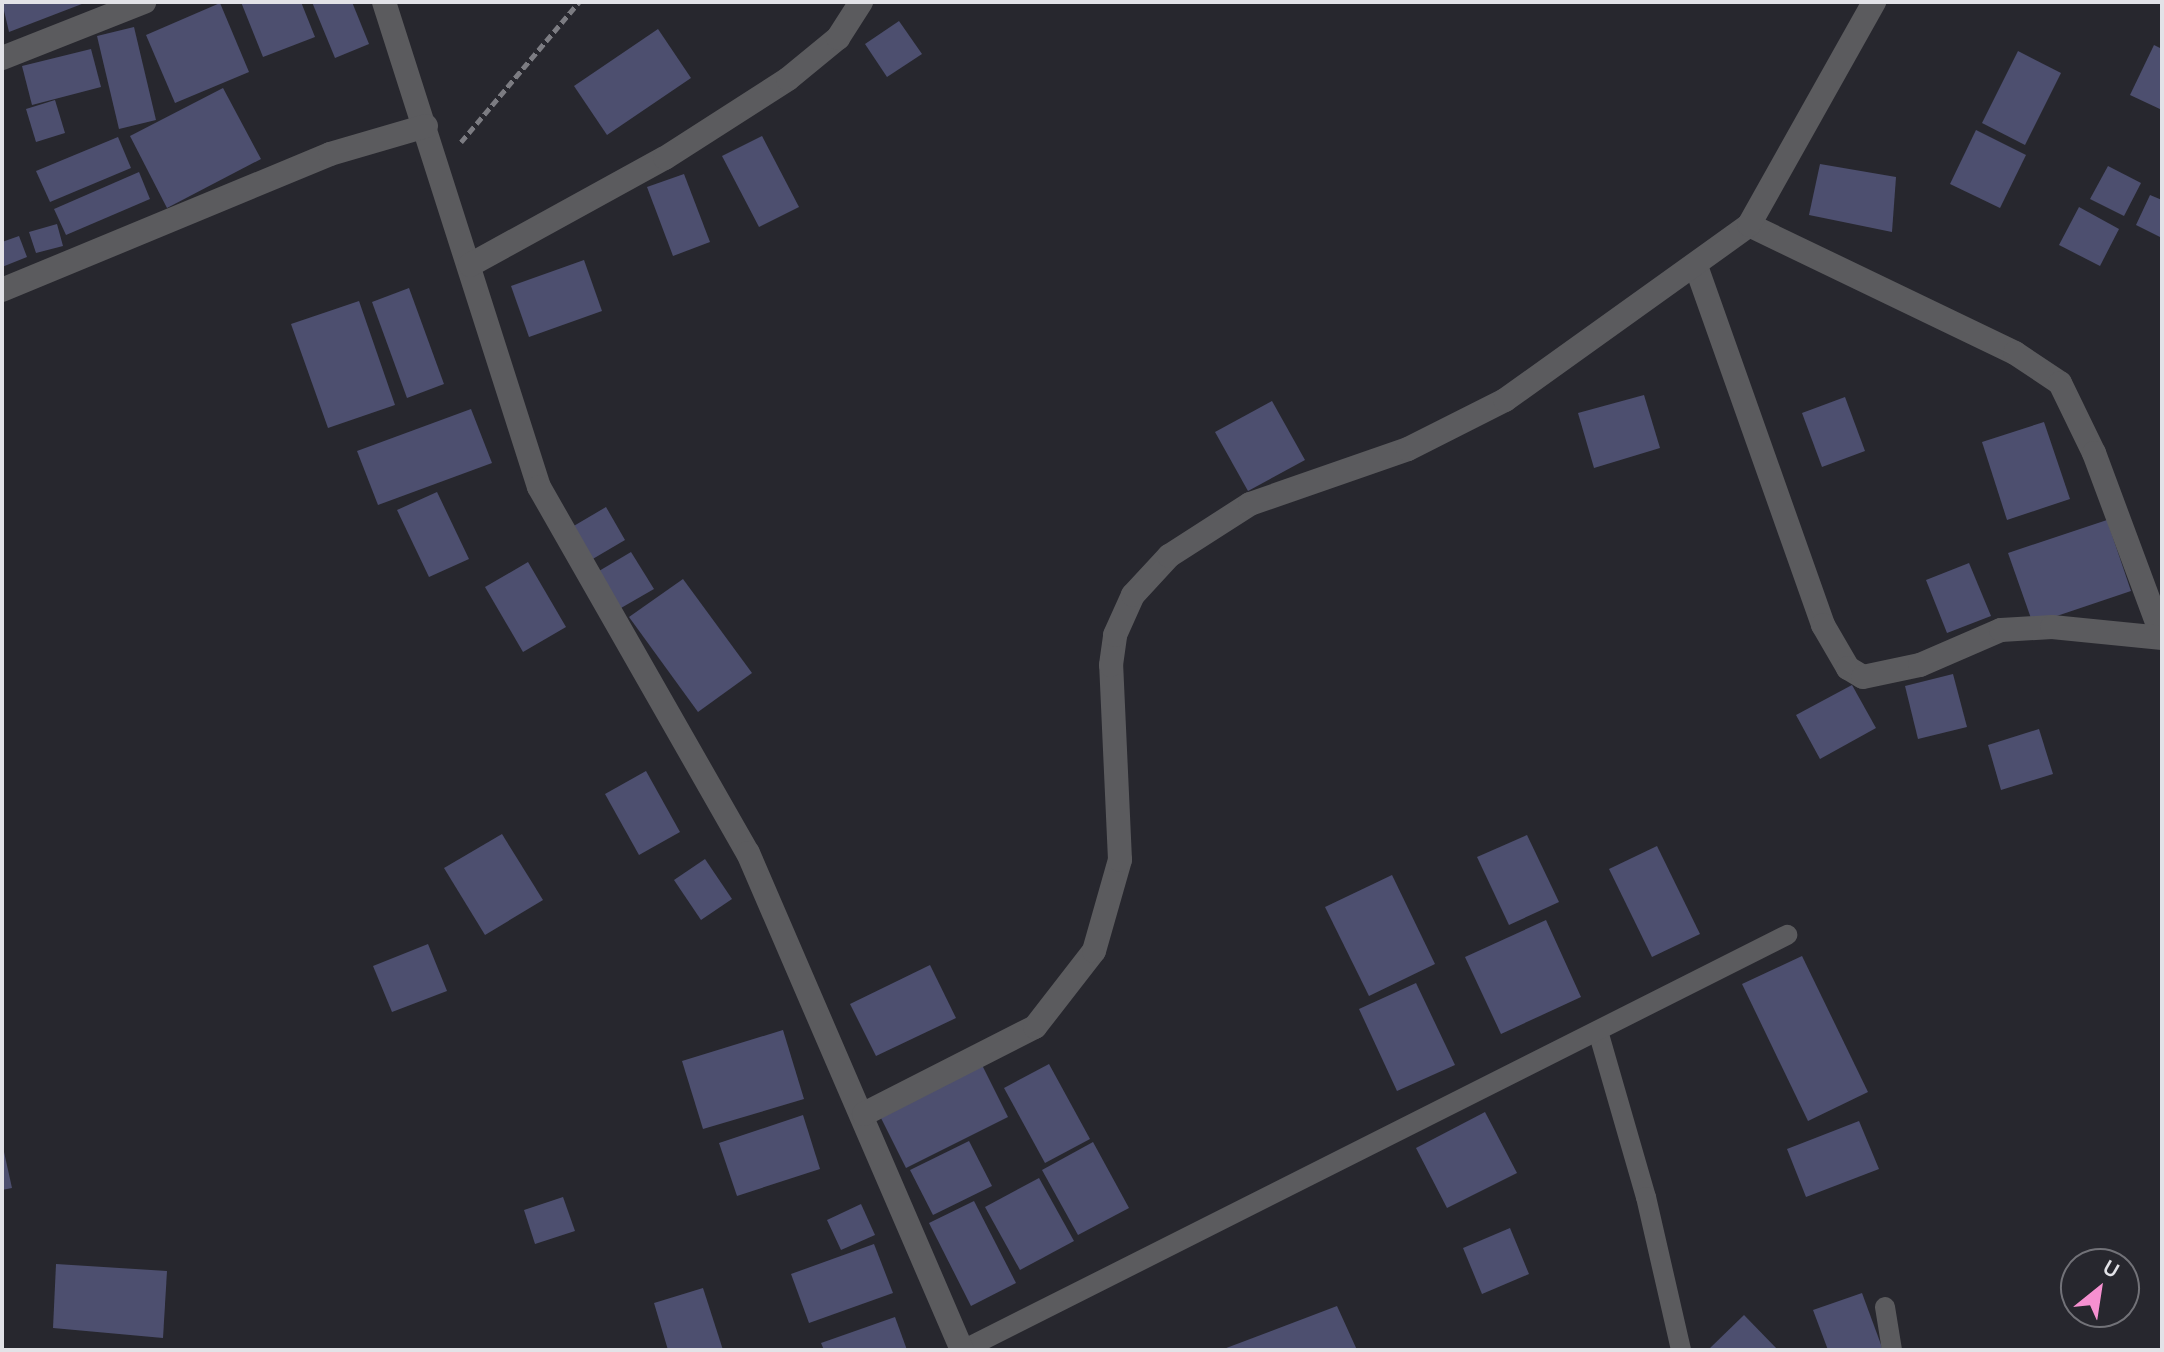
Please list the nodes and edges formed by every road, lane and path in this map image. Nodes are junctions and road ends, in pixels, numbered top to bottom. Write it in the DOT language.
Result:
graph roads {
  1 [pos="144,2"];
  2 [pos="384,2"];
  3 [pos="579,2"];
  4 [pos="861,2"];
  5 [pos="1874,2"];
  6 [pos="2,58"];
  7 [pos="426,126"];
  8 [pos="439,167"];
  9 [pos="1749,225"];
  10 [pos="470,265"];
  11 [pos="1696,266"];
  12 [pos="2,290"];
  13 [pos="2162,637"];
  14 [pos="1787,935"];
  15 [pos="1598,1031"];
  16 [pos="864,1114"];
  17 [pos="1885,1307"];
  18 [pos="962,1350"];
  19 [pos="1681,1350"];
  20 [pos="1892,1350"];
  1 -- 6 [label="street"];
  2 -- 7 [label="street"];
  3 -- 8 [label="path"];
  4 -- 10 [label="street"];
  5 -- 9 [label="street"];
  7 -- 8 [label="street"];
  7 -- 12 [label="street"];
  8 -- 10 [label="street"];
  9 -- 11 [label="street"];
  9 -- 13 [label="street"];
  10 -- 16 [label="street"];
  11 -- 13 [label="street"];
  11 -- 16 [label="street"];
  14 -- 15 [label="lane"];
  15 -- 18 [label="lane"];
  15 -- 19 [label="lane"];
  16 -- 18 [label="street"];
  17 -- 20 [label="lane"];
}
